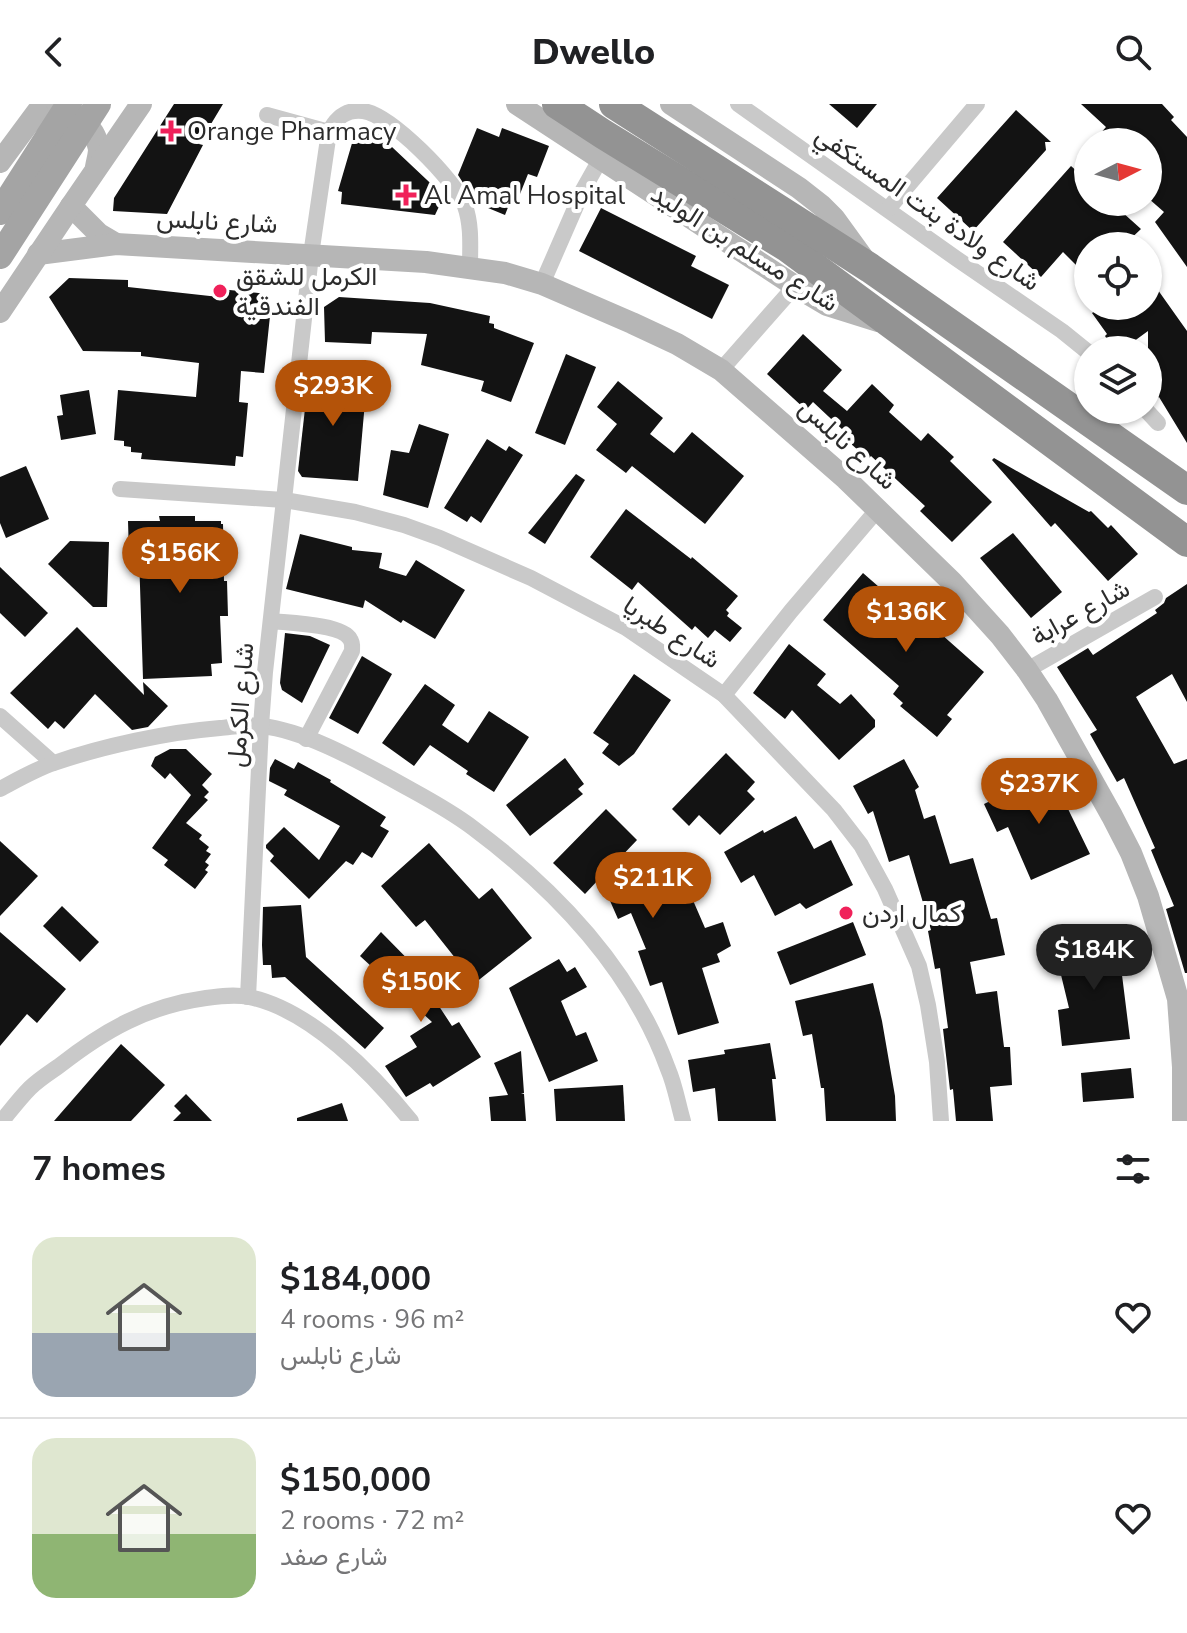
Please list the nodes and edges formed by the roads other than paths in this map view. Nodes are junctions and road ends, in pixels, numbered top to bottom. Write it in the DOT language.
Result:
graph roads {
  1 [pos="69,104"];
  2 [pos="98,104"];
  3 [pos="141,104"];
  4 [pos="517,104"];
  5 [pos="557,104"];
  6 [pos="614,104"];
  7 [pos="671,104"];
  8 [pos="738,104"];
  9 [pos="977,104"];
  10 [pos="36,113"];
  11 [pos="267,115"];
  12 [pos="329,132"];
  13 [pos="601,158"];
  14 [pos="0,162"];
  15 [pos="96,169"];
  16 [pos="71,206"];
  17 [pos="888,209"];
  18 [pos="0,212"];
  19 [pos="116,244"];
  20 [pos="38,254"];
  21 [pos="311,255"];
  22 [pos="0,256"];
  23 [pos="470,268"];
  24 [pos="870,268"];
  25 [pos="542,284"];
  26 [pos="795,286"];
  27 [pos="0,312"];
  28 [pos="898,327"];
  29 [pos="1074,341"];
  30 [pos="721,370"];
  31 [pos="120,489"];
  32 [pos="1187,490"];
  33 [pos="284,500"];
  34 [pos="878,509"];
  35 [pos="1187,542"];
  36 [pos="1155,597"];
  37 [pos="271,621"];
  38 [pos="1027,670"];
  39 [pos="724,695"];
  40 [pos="0,716"];
  41 [pos="261,726"];
  42 [pos="306,739"];
  43 [pos="53,763"];
  44 [pos="0,789"];
  45 [pos="248,997"];
  46 [pos="1182,998"];
  47 [pos="2,1121"];
  48 [pos="411,1121"];
  49 [pos="683,1121"];
  50 [pos="941,1121"];
  51 [pos="1183,1121"];
  1 -- 18 [label="main road, bridge"];
  2 -- 22 [label="main road, bridge"];
  3 -- 15 [label="street"];
  4 -- 13 [label="street, شارع مسلم بن الوليد"];
  5 -- 28 [label="highway, شارع مسلم بن الوليد"];
  6 -- 24 [label="highway, شارع مسلم بن الوليد"];
  7 -- 24 [label="street, شارع مسلم بن الوليد"];
  8 -- 17 [label="street, شارع ولادة بنت المستكفي"];
  9 -- 17 [label="street"];
  10 -- 14 [label="street"];
  10 -- 15 [label="street"];
  11 -- 12 [label="street"];
  12 -- 21 [label="street, شارع الكرمل"];
  12 -- 23 [label="street"];
  13 -- 25 [label="street"];
  13 -- 26 [label="street, شارع مسلم بن الوليد"];
  15 -- 16 [label="street"];
  16 -- 19 [label="street"];
  16 -- 20 [label="street"];
  17 -- 29 [label="street, شارع ولادة بنت المستكفي"];
  19 -- 20 [label="street, شارع نابلس"];
  19 -- 21 [label="street, شارع نابلس"];
  20 -- 27 [label="street"];
  21 -- 23 [label="street, شارع نابلس"];
  21 -- 33 [label="street, شارع الكرمل"];
  23 -- 25 [label="street, شارع نابلس"];
  24 -- 32 [label="highway, شارع مسلم بن الوليد"];
  25 -- 30 [label="street, شارع نابلس"];
  26 -- 28 [label="street, شارع مسلم بن الوليد"];
  26 -- 30 [label="street"];
  28 -- 35 [label="highway, شارع مسلم بن الوليد"];
  30 -- 34 [label="street, شارع نابلس"];
  31 -- 33 [label="street, شارع طبريا"];
  33 -- 37 [label="street, شارع الكرمل"];
  33 -- 39 [label="street, شارع طبريا"];
  34 -- 38 [label="street, شارع نابلس"];
  34 -- 39 [label="street"];
  36 -- 38 [label="street, شارع عرابة"];
  37 -- 41 [label="street, شارع الكرمل"];
  37 -- 42 [label="street"];
  38 -- 46 [label="street, شارع نابلس"];
  39 -- 50 [label="street, شارع طبريا"];
  40 -- 43 [label="street"];
  41 -- 42 [label="street"];
  41 -- 43 [label="street"];
  41 -- 45 [label="street, شارع الكرمل"];
  42 -- 49 [label="street"];
  43 -- 44 [label="street"];
  45 -- 47 [label="street"];
  45 -- 48 [label="street"];
  46 -- 51 [label="street, شارع نابلس"];
}
